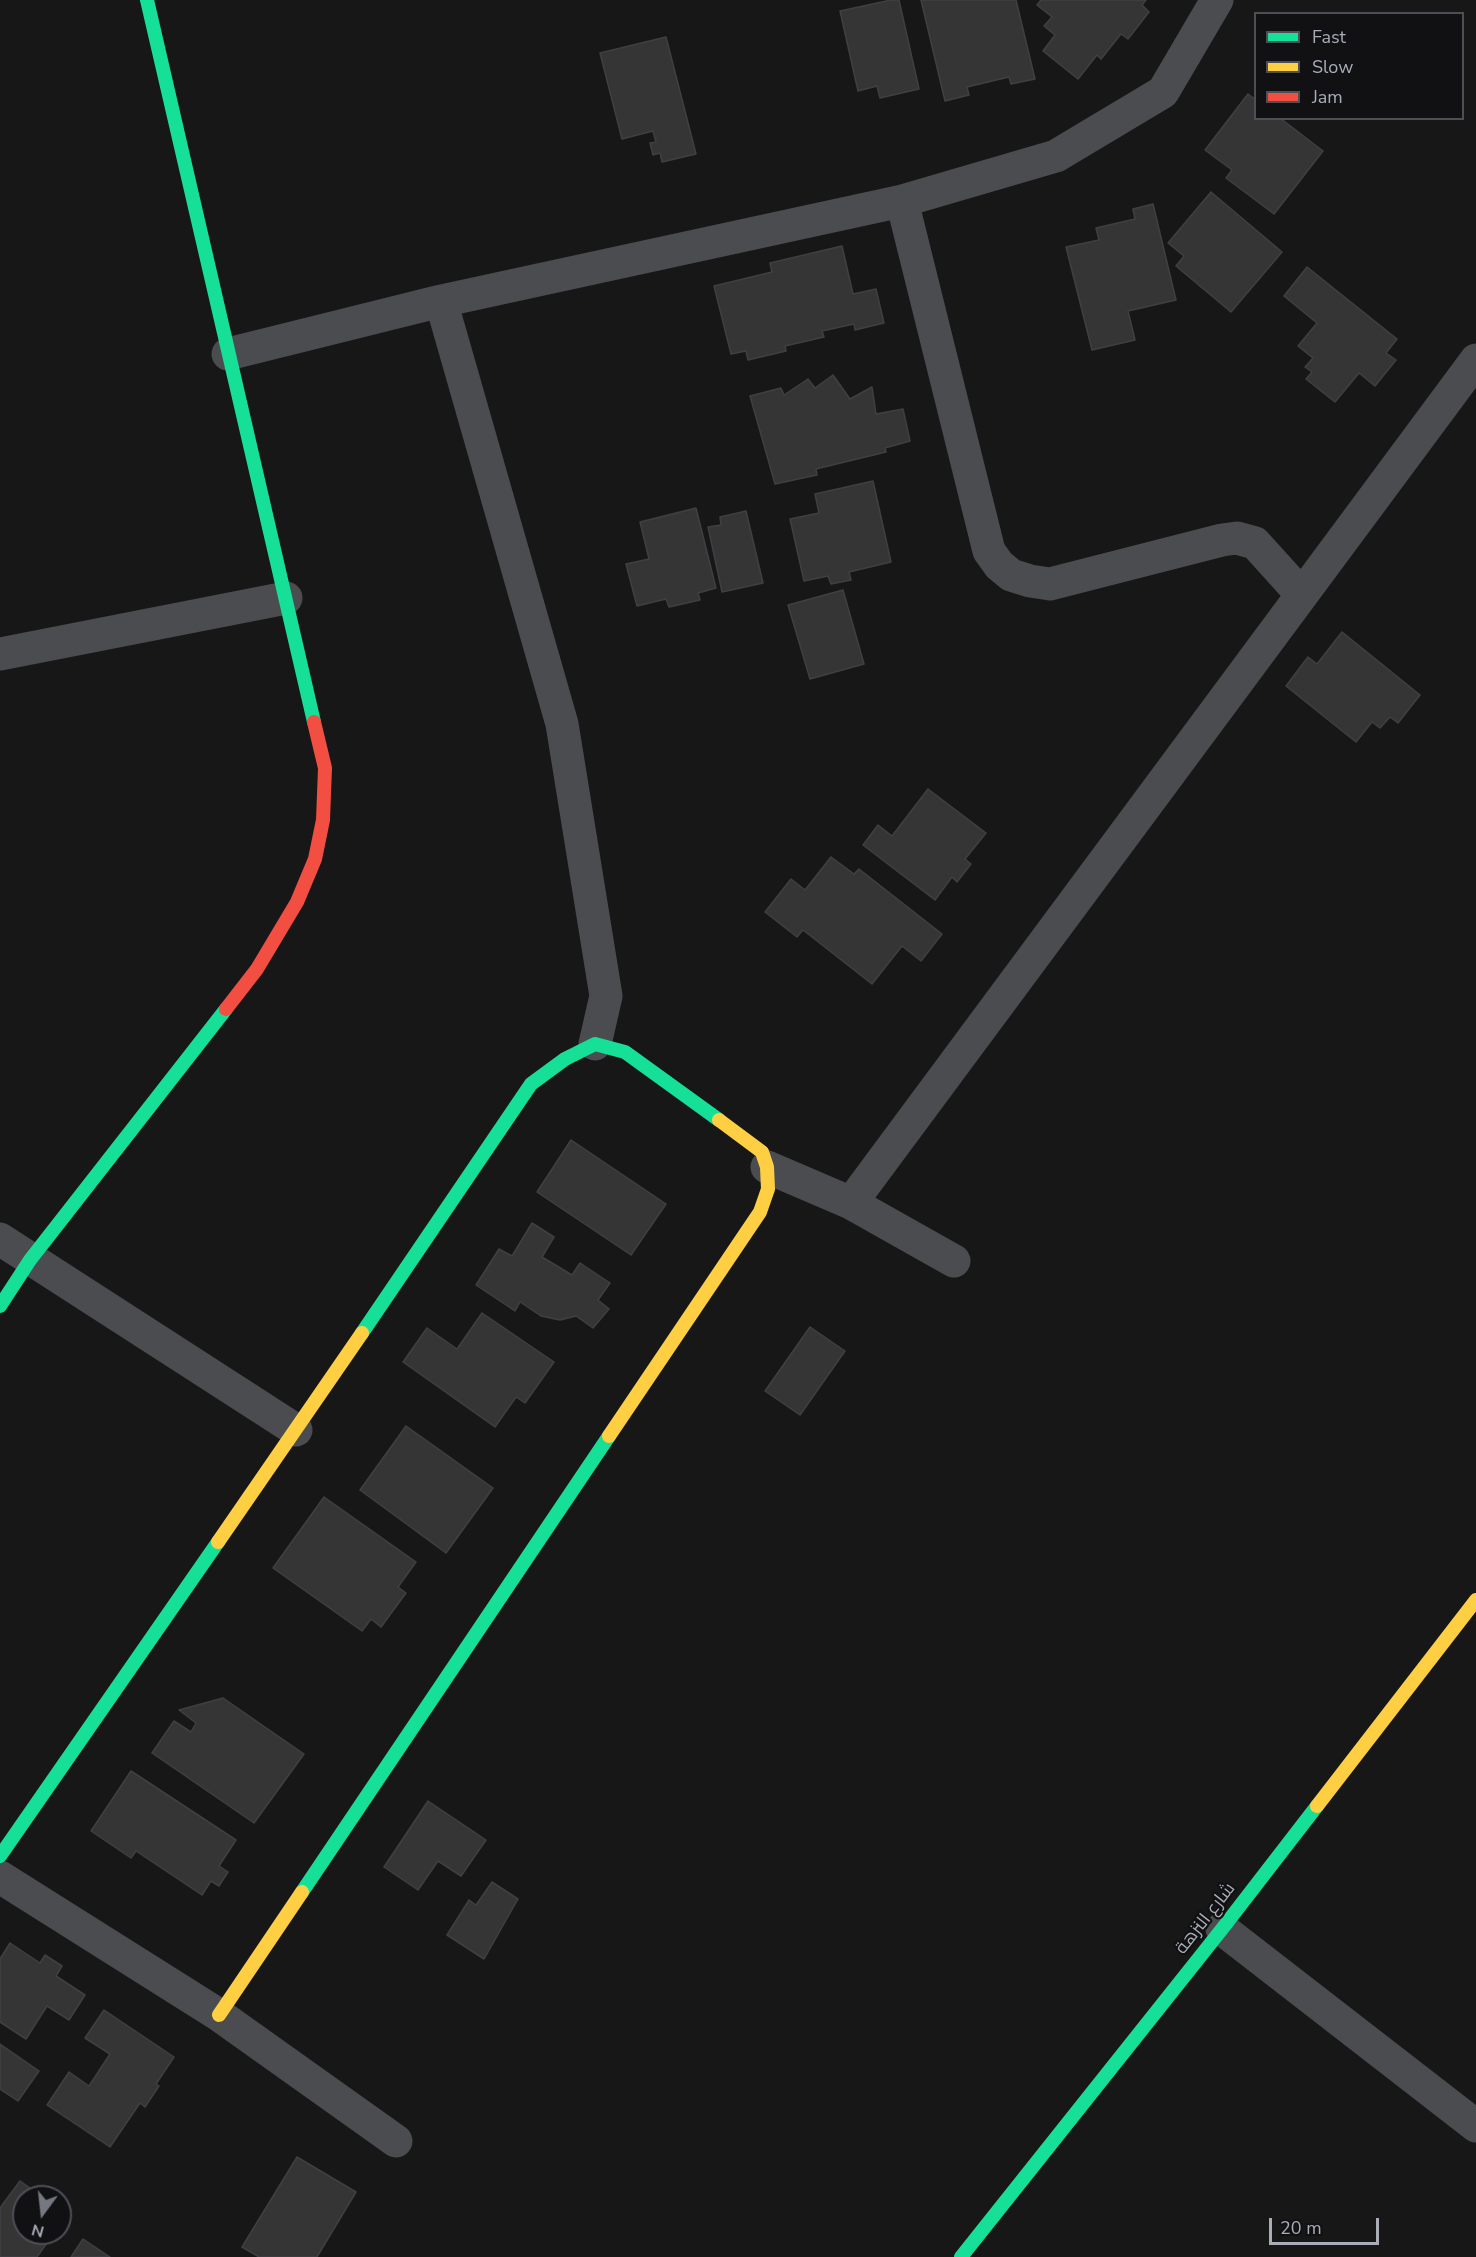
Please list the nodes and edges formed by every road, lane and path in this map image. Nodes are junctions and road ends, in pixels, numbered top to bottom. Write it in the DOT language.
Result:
graph roads {
  1 [pos="147,0"];
  2 [pos="1217,0"];
  3 [pos="902,201"];
  4 [pos="441,301"];
  5 [pos="228,354"];
  6 [pos="1476,360"];
  7 [pos="1302,595"];
  8 [pos="286,598"];
  9 [pos="0,654"];
  10 [pos="595,1044"];
  11 [pos="767,1167"];
  12 [pos="851,1203"];
  13 [pos="0,1239"];
  14 [pos="30,1260"];
  15 [pos="954,1261"];
  16 [pos="0,1306"];
  17 [pos="296,1430"];
  18 [pos="1476,1600"];
  19 [pos="0,1856"];
  20 [pos="0,1877"];
  21 [pos="1222,1929"];
  22 [pos="219,2015"];
  23 [pos="1476,2126"];
  24 [pos="396,2141"];
  25 [pos="961,2257"];
  1 -- 5 [label="street"];
  2 -- 3 [label="street"];
  3 -- 4 [label="street"];
  3 -- 7 [label="street"];
  4 -- 5 [label="street"];
  4 -- 10 [label="street"];
  5 -- 8 [label="street"];
  6 -- 7 [label="street"];
  7 -- 12 [label="street"];
  8 -- 9 [label="street"];
  8 -- 14 [label="street"];
  10 -- 11 [label="street"];
  10 -- 17 [label="street"];
  11 -- 12 [label="street"];
  11 -- 22 [label="street"];
  12 -- 15 [label="street"];
  13 -- 14 [label="street"];
  14 -- 16 [label="street"];
  14 -- 17 [label="street"];
  17 -- 19 [label="street"];
  18 -- 21 [label="street, شارع النزهة"];
  20 -- 22 [label="street"];
  21 -- 23 [label="street"];
  21 -- 25 [label="street, شارع النزهة"];
  22 -- 24 [label="street"];
}
